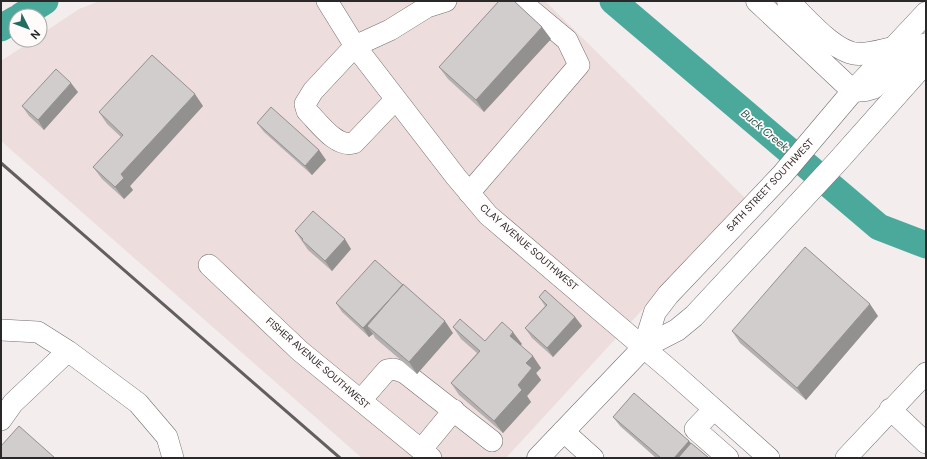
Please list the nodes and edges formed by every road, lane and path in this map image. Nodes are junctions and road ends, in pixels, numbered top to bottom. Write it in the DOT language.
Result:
graph roads {
  1 [pos="327,1"];
  2 [pos="446,1"];
  3 [pos="520,1"];
  4 [pos="757,1"];
  5 [pos="788,1"];
  6 [pos="926,13"];
  7 [pos="926,44"];
  8 [pos="355,46"];
  9 [pos="893,48"];
  10 [pos="926,62"];
  11 [pos="853,91"];
  12 [pos="396,99"];
  13 [pos="469,193"];
  14 [pos="209,265"];
  15 [pos="1,330"];
  16 [pos="644,347"];
  17 [pos="68,351"];
  18 [pos="926,373"];
  19 [pos="361,400"];
  20 [pos="714,409"];
  21 [pos="890,409"];
  22 [pos="454,410"];
  23 [pos="1,420"];
  24 [pos="563,431"];
  25 [pos="492,441"];
  26 [pos="926,442"];
  27 [pos="426,454"];
  28 [pos="173,458"];
  29 [pos="538,458"];
  30 [pos="593,458"];
  31 [pos="728,458"];
  32 [pos="769,458"];
  33 [pos="846,458"];
  1 -- 8 [label="street, CLAY AVENUE SOUTHWEST"];
  2 -- 8 [label="street"];
  3 -- 13 [label="street"];
  4 -- 11 [label="main road"];
  5 -- 9 [label="main road"];
  6 -- 9 [label="main road, 54TH STREET SOUTHWEST"];
  7 -- 11 [label="main road"];
  8 -- 12 [label="street, CLAY AVENUE SOUTHWEST"];
  8 -- 12 [label="street"];
  9 -- 11 [label="main road, 54TH STREET SOUTHWEST"];
  10 -- 16 [label="main road, 54TH STREET SOUTHWEST"];
  11 -- 16 [label="main road, 54TH STREET SOUTHWEST"];
  12 -- 13 [label="street, CLAY AVENUE SOUTHWEST"];
  13 -- 16 [label="street, CLAY AVENUE SOUTHWEST"];
  14 -- 19 [label="street, FISHER AVENUE SOUTHWEST"];
  15 -- 17 [label="street"];
  16 -- 20 [label="street, CLAY AVENUE SOUTHWEST"];
  16 -- 24 [label="main road, 54TH STREET SOUTHWEST"];
  17 -- 23 [label="street"];
  17 -- 28 [label="street"];
  18 -- 21 [label="street"];
  19 -- 22 [label="street"];
  19 -- 27 [label="street, FISHER AVENUE SOUTHWEST"];
  20 -- 31 [label="street"];
  20 -- 32 [label="street, CLAY AVENUE SOUTHWEST"];
  21 -- 26 [label="street"];
  21 -- 33 [label="street"];
  22 -- 25 [label="street"];
  22 -- 27 [label="street"];
  24 -- 29 [label="main road, 54TH STREET SOUTHWEST"];
  24 -- 30 [label="street"];
}
